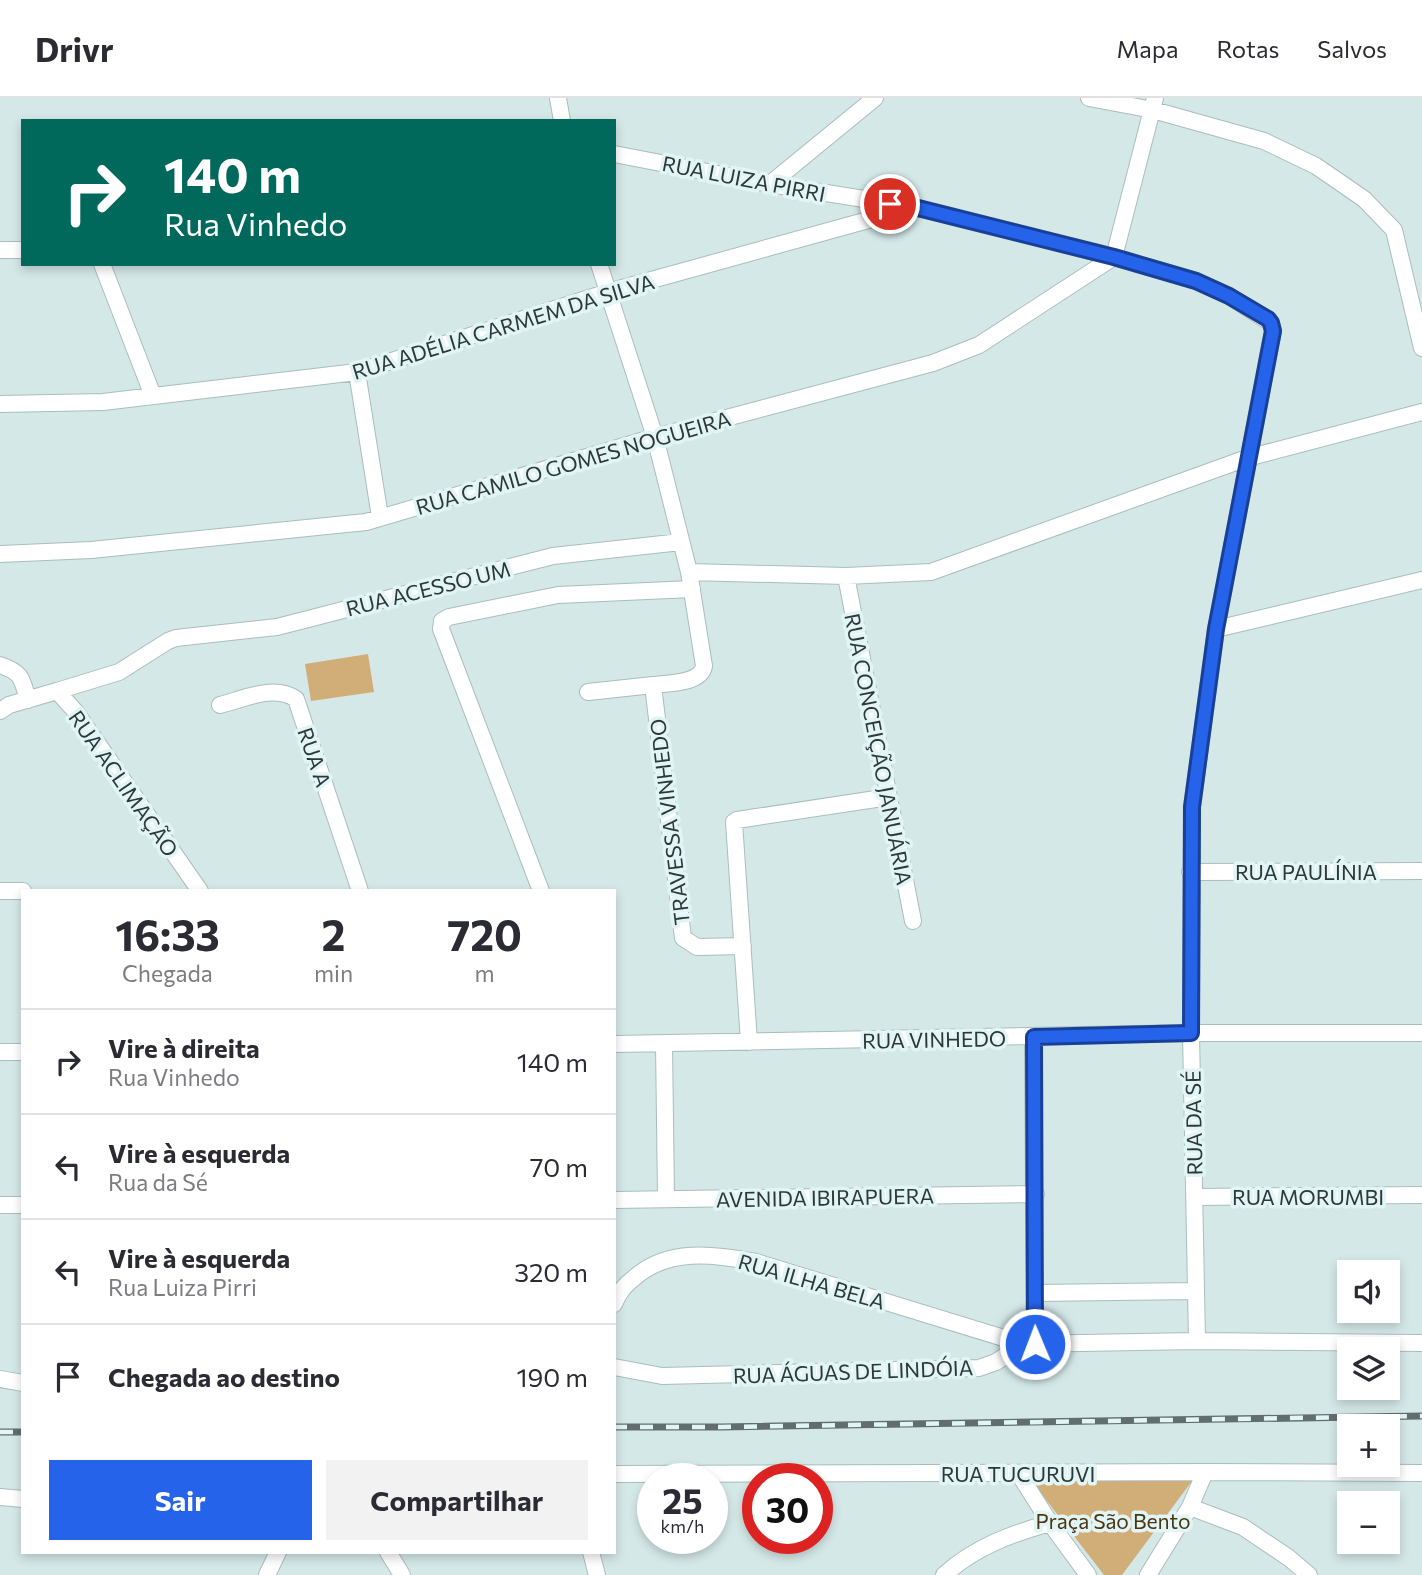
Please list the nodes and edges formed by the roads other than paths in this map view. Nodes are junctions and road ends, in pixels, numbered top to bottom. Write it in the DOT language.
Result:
graph roads {
  1 [pos="558,98"];
  2 [pos="875,98"];
  3 [pos="1089,98"];
  4 [pos="1154,104"];
  5 [pos="562,119"];
  6 [pos="616,154"];
  7 [pos="770,184"];
  8 [pos="914,207"];
  9 [pos="0,250"];
  10 [pos="21,250"];
  11 [pos="1114,257"];
  12 [pos="103,266"];
  13 [pos="600,266"];
  14 [pos="608,292"];
  15 [pos="1271,323"];
  16 [pos="1422,348"];
  17 [pos="357,372"];
  18 [pos="153,396"];
  19 [pos="0,404"];
  20 [pos="1422,412"];
  21 [pos="655,437"];
  22 [pos="1247,458"];
  23 [pos="380,517"];
  24 [pos="681,542"];
  25 [pos="0,554"];
  26 [pos="689,572"];
  27 [pos="846,576"];
  28 [pos="1422,580"];
  29 [pos="692,589"];
  30 [pos="1216,629"];
  31 [pos="0,665"];
  32 [pos="653,685"];
  33 [pos="57,691"];
  34 [pos="588,692"];
  35 [pos="28,700"];
  36 [pos="220,705"];
  37 [pos="0,711"];
  38 [pos="889,797"];
  39 [pos="1422,871"];
  40 [pos="1190,872"];
  41 [pos="199,889"];
  42 [pos="359,889"];
  43 [pos="540,889"];
  44 [pos="0,891"];
  45 [pos="21,891"];
  46 [pos="913,921"];
  47 [pos="743,946"];
  48 [pos="1191,1033"];
  49 [pos="1422,1033"];
  50 [pos="1034,1037"];
  51 [pos="748,1042"];
  52 [pos="616,1044"];
  53 [pos="664,1044"];
  54 [pos="0,1052"];
  55 [pos="21,1052"];
  56 [pos="1036,1194"];
  57 [pos="1422,1195"];
  58 [pos="1194,1197"];
  59 [pos="666,1198"];
  60 [pos="616,1200"];
  61 [pos="0,1205"];
  62 [pos="21,1205"];
  63 [pos="1196,1292"];
  64 [pos="1035,1293"];
  65 [pos="616,1299"];
  66 [pos="1198,1341"];
  67 [pos="1422,1343"];
  68 [pos="1029,1344"];
  69 [pos="616,1367"];
  70 [pos="0,1379"];
  71 [pos="21,1383"];
  72 [pos="1205,1472"];
  73 [pos="1422,1473"];
  74 [pos="616,1474"];
  75 [pos="1019,1474"];
  76 [pos="0,1497"];
  77 [pos="21,1499"];
  78 [pos="1190,1507"];
  79 [pos="1050,1523"];
  80 [pos="277,1554"];
  81 [pos="389,1554"];
  82 [pos="592,1554"];
  83 [pos="267,1575"];
  84 [pos="402,1575"];
  85 [pos="597,1575"];
  86 [pos="944,1575"];
  87 [pos="1088,1575"];
  88 [pos="1148,1575"];
  89 [pos="1308,1575"];
  1 -- 5 [label="street"];
  2 -- 7 [label="street"];
  3 -- 4 [label="street"];
  4 -- 11 [label="street"];
  4 -- 16 [label="street"];
  6 -- 7 [label="street, RUA LUIZA PIRRI"];
  7 -- 8 [label="street, RUA LUIZA PIRRI"];
  8 -- 11 [label="street, RUA LUIZA PIRRI"];
  8 -- 14 [label="street, RUA ADÉLIA CARMEM DA SILVA"];
  9 -- 10 [label="street"];
  11 -- 15 [label="street, RUA LUIZA PIRRI"];
  11 -- 21 [label="street, RUA CAMILO GOMES NOGUEIRA"];
  12 -- 18 [label="street"];
  13 -- 14 [label="street"];
  14 -- 17 [label="street, RUA ADÉLIA CARMEM DA SILVA"];
  14 -- 21 [label="street"];
  15 -- 22 [label="street, RUA DA SÉ"];
  17 -- 18 [label="street, RUA ADÉLIA CARMEM DA SILVA"];
  17 -- 23 [label="street"];
  18 -- 19 [label="street, RUA ADÉLIA CARMEM DA SILVA"];
  20 -- 22 [label="street"];
  21 -- 23 [label="street, RUA CAMILO GOMES NOGUEIRA"];
  21 -- 24 [label="street"];
  22 -- 27 [label="street"];
  22 -- 30 [label="street, RUA DA SÉ"];
  23 -- 25 [label="street, RUA CAMILO GOMES NOGUEIRA"];
  24 -- 26 [label="street"];
  24 -- 33 [label="street, RUA ACESSO UM"];
  26 -- 27 [label="street"];
  26 -- 29 [label="street"];
  27 -- 38 [label="street, RUA CONCEIÇÃO JANUÁRIA"];
  28 -- 30 [label="street"];
  29 -- 32 [label="street"];
  29 -- 43 [label="street"];
  30 -- 40 [label="street, RUA DA SÉ"];
  31 -- 35 [label="street"];
  32 -- 34 [label="street"];
  32 -- 47 [label="street, TRAVESSA VINHEDO"];
  33 -- 35 [label="street, RUA ACLIMAÇÃO"];
  33 -- 41 [label="street, RUA ACLIMAÇÃO"];
  35 -- 37 [label="street, RUA ACLIMAÇÃO"];
  36 -- 42 [label="street, RUA A"];
  38 -- 46 [label="street, RUA CONCEIÇÃO JANUÁRIA"];
  38 -- 47 [label="street"];
  39 -- 40 [label="street, RUA PAULÍNIA"];
  40 -- 48 [label="street, RUA DA SÉ"];
  44 -- 45 [label="street"];
  47 -- 51 [label="street"];
  48 -- 49 [label="street, RUA VINHEDO"];
  48 -- 50 [label="street, RUA VINHEDO"];
  48 -- 58 [label="street, RUA DA SÉ"];
  50 -- 51 [label="street, RUA VINHEDO"];
  50 -- 56 [label="street"];
  51 -- 53 [label="street, RUA VINHEDO"];
  52 -- 53 [label="street, RUA VINHEDO"];
  53 -- 59 [label="street"];
  54 -- 55 [label="street"];
  56 -- 59 [label="street, AVENIDA IBIRAPUERA"];
  56 -- 64 [label="street"];
  57 -- 58 [label="street, RUA MORUMBI"];
  58 -- 63 [label="street, RUA DA SÉ"];
  59 -- 60 [label="street, AVENIDA IBIRAPUERA"];
  61 -- 62 [label="street"];
  63 -- 64 [label="street"];
  63 -- 66 [label="street, RUA DA SÉ"];
  64 -- 68 [label="street"];
  65 -- 68 [label="street, RUA ILHA BELA"];
  66 -- 67 [label="street"];
  66 -- 68 [label="street"];
  68 -- 69 [label="street, RUA ÁGUAS DE LINDÓIA"];
  70 -- 71 [label="street"];
  72 -- 73 [label="street, RUA TUCURUVI"];
  72 -- 75 [label="street, RUA TUCURUVI"];
  72 -- 78 [label="street"];
  74 -- 75 [label="street, RUA TUCURUVI"];
  75 -- 79 [label="street"];
  76 -- 77 [label="street"];
  78 -- 88 [label="street"];
  78 -- 89 [label="street"];
  79 -- 86 [label="street"];
  79 -- 87 [label="street"];
  80 -- 83 [label="street"];
  81 -- 84 [label="street"];
  82 -- 85 [label="street"];
}
